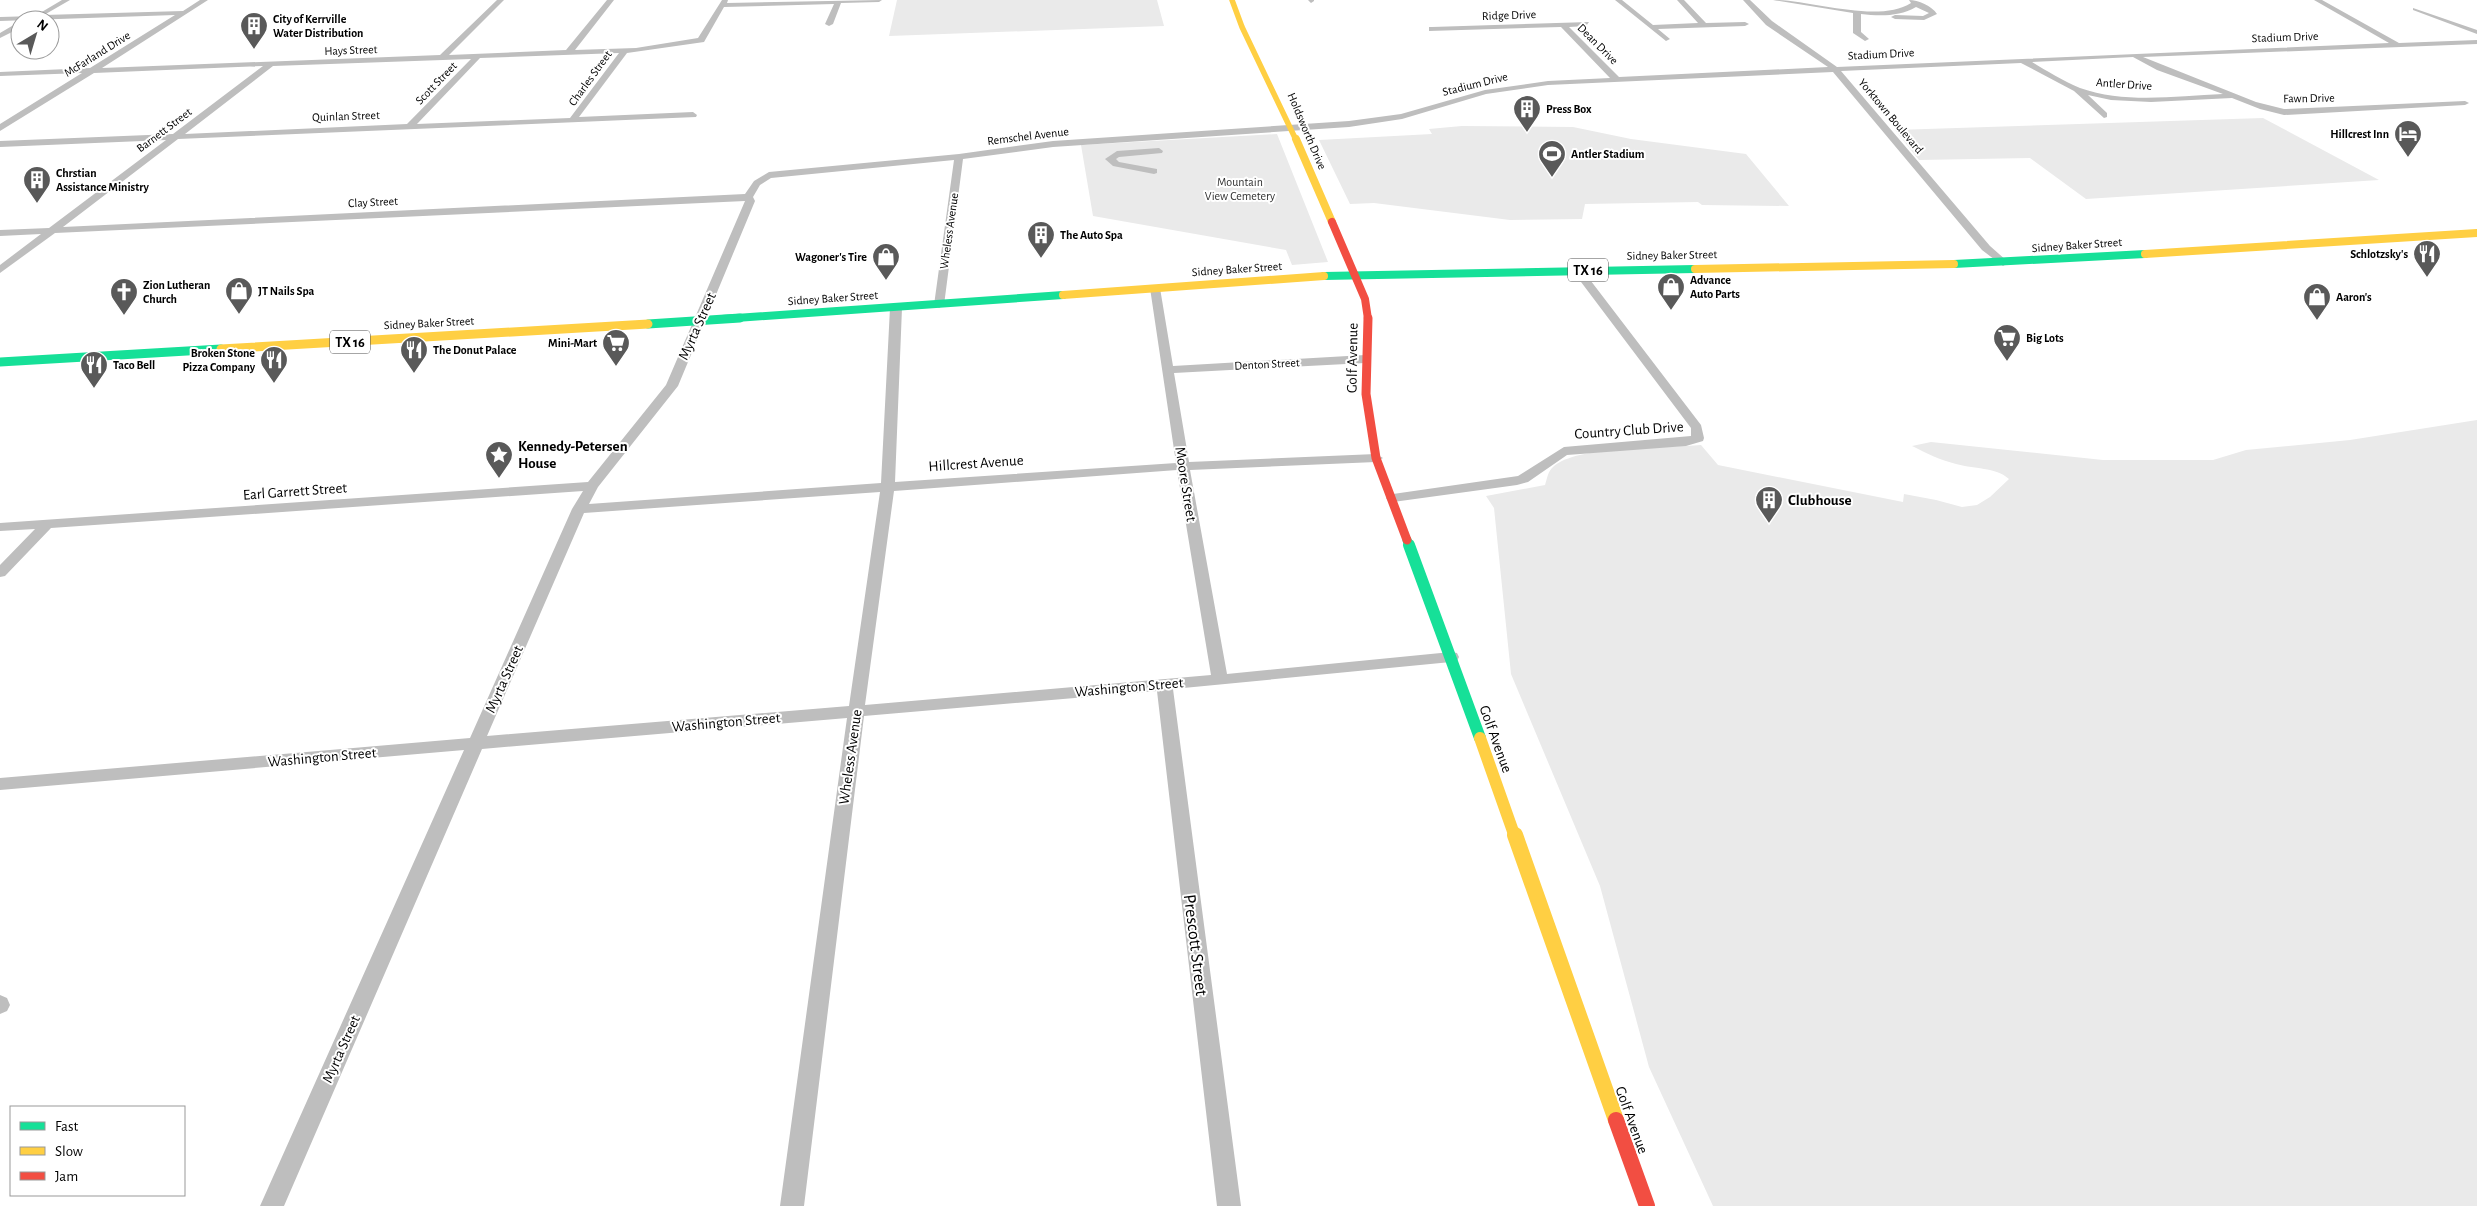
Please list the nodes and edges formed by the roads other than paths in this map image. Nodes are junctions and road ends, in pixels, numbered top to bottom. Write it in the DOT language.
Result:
graph roads {
  1 [pos="67,0"];
  2 [pos="205,0"];
  3 [pos="501,0"];
  4 [pos="611,0"];
  5 [pos="879,0"];
  6 [pos="1232,0"];
  7 [pos="1618,0"];
  8 [pos="1680,0"];
  9 [pos="1746,0"];
  10 [pos="1776,0"];
  11 [pos="2317,0"];
  12 [pos="838,2"];
  13 [pos="1913,2"];
  14 [pos="723,3"];
  15 [pos="2415,9"];
  16 [pos="48,10"];
  17 [pos="1857,12"];
  18 [pos="184,13"];
  19 [pos="1874,14"];
  20 [pos="60,18"];
  21 [pos="829,24"];
  22 [pos="1586,24"];
  23 [pos="1746,24"];
  24 [pos="1563,25"];
  25 [pos="1704,25"];
  26 [pos="1651,27"];
  27 [pos="1432,29"];
  28 [pos="2477,32"];
  29 [pos="1666,39"];
  30 [pos="1864,39"];
  31 [pos="2477,42"];
  32 [pos="2458,43"];
  33 [pos="2398,45"];
  34 [pos="625,50"];
  35 [pos="2477,51"];
  36 [pos="568,52"];
  37 [pos="2135,55"];
  38 [pos="478,56"];
  39 [pos="442,57"];
  40 [pos="2022,60"];
  41 [pos="271,64"];
  42 [pos="1835,69"];
  43 [pos="91,71"];
  44 [pos="0,74"];
  45 [pos="1617,80"];
  46 [pos="2077,90"];
  47 [pos="2233,95"];
  48 [pos="2477,101"];
  49 [pos="2465,103"];
  50 [pos="2477,107"];
  51 [pos="693,115"];
  52 [pos="2104,115"];
  53 [pos="573,120"];
  54 [pos="410,126"];
  55 [pos="0,128"];
  56 [pos="1290,128"];
  57 [pos="176,136"];
  58 [pos="0,144"];
  59 [pos="1159,151"];
  60 [pos="959,156"];
  61 [pos="1154,171"];
  62 [pos="768,175"];
  63 [pos="748,197"];
  64 [pos="52,231"];
  65 [pos="0,233"];
  66 [pos="2477,233"];
  67 [pos="2003,263"];
  68 [pos="0,270"];
  69 [pos="1577,270"];
  70 [pos="1355,275"];
  71 [pos="1155,288"];
  72 [pos="939,304"];
  73 [pos="896,308"];
  74 [pos="700,321"];
  75 [pos="1366,359"];
  76 [pos="0,362"];
  77 [pos="1169,370"];
  78 [pos="1376,458"];
  79 [pos="1183,466"];
  80 [pos="592,486"];
  81 [pos="888,486"];
  82 [pos="1392,498"];
  83 [pos="579,510"];
  84 [pos="47,524"];
  85 [pos="0,527"];
  86 [pos="0,573"];
  87 [pos="1451,657"];
  88 [pos="1220,680"];
  89 [pos="1164,684"];
  90 [pos="856,710"];
  91 [pos="476,744"];
  92 [pos="0,784"];
  93 [pos="272,1206"];
  94 [pos="792,1206"];
  95 [pos="1229,1206"];
  96 [pos="1647,1206"];
  1 -- 16 [label="street"];
  2 -- 18 [label="street, McFarland Drive"];
  3 -- 39 [label="street"];
  4 -- 36 [label="street"];
  5 -- 12 [label="street"];
  6 -- 56 [label="main road, Holdsworth Drive"];
  7 -- 26 [label="street"];
  8 -- 25 [label="street"];
  9 -- 42 [label="street, Yorktown Boulevard"];
  10 -- 17 [label="street"];
  11 -- 33 [label="street"];
  12 -- 14 [label="street"];
  12 -- 21 [label="street"];
  13 -- 19 [label="street"];
  13 -- 19 [label="street"];
  14 -- 34 [label="street, Hays Street"];
  15 -- 28 [label="street"];
  17 -- 19 [label="street"];
  17 -- 30 [label="street"];
  18 -- 20 [label="street"];
  18 -- 43 [label="street, McFarland Drive"];
  22 -- 24 [label="street, Ridge Drive"];
  23 -- 25 [label="street"];
  24 -- 27 [label="street, Ridge Drive"];
  24 -- 45 [label="street, Dean Drive"];
  25 -- 26 [label="street"];
  26 -- 29 [label="street"];
  31 -- 32 [label="street, Stadium Drive"];
  32 -- 33 [label="street, Stadium Drive"];
  32 -- 35 [label="street"];
  33 -- 37 [label="street, Stadium Drive"];
  34 -- 36 [label="street, Hays Street"];
  34 -- 53 [label="street, Charles Street"];
  36 -- 38 [label="street, Hays Street"];
  37 -- 40 [label="street, Stadium Drive"];
  37 -- 47 [label="street, Fawn Drive"];
  38 -- 39 [label="street, Hays Street"];
  38 -- 54 [label="street, Scott Street"];
  39 -- 41 [label="street, Hays Street"];
  40 -- 42 [label="street, Stadium Drive"];
  40 -- 46 [label="street, Antler Drive"];
  41 -- 43 [label="street, Hays Street"];
  41 -- 57 [label="street, Barnett Street"];
  42 -- 45 [label="street, Stadium Drive"];
  42 -- 67 [label="street, Yorktown Boulevard"];
  43 -- 44 [label="street, Hays Street"];
  43 -- 55 [label="street, McFarland Drive"];
  45 -- 56 [label="street, Stadium Drive"];
  46 -- 47 [label="street, Antler Drive"];
  46 -- 52 [label="street"];
  47 -- 49 [label="street, Fawn Drive"];
  48 -- 49 [label="street"];
  49 -- 50 [label="street"];
  51 -- 53 [label="street, Quinlan Street"];
  53 -- 54 [label="street, Quinlan Street"];
  54 -- 57 [label="street, Quinlan Street"];
  56 -- 60 [label="street, Remschel Avenue"];
  56 -- 70 [label="main road, Holdsworth Drive"];
  57 -- 58 [label="street, Quinlan Street"];
  57 -- 64 [label="street, Barnett Street"];
  59 -- 61 [label="street"];
  60 -- 62 [label="street, Remschel Avenue"];
  60 -- 72 [label="street, Wheless Avenue"];
  62 -- 63 [label="street, Myrta Street"];
  63 -- 64 [label="street, Clay Street"];
  63 -- 74 [label="street, Myrta Street"];
  64 -- 65 [label="street, Clay Street"];
  64 -- 68 [label="street, Barnett Street"];
  66 -- 67 [label="main road, Sidney Baker Street / TX 16"];
  67 -- 69 [label="main road, Sidney Baker Street / TX 16"];
  69 -- 70 [label="main road, Sidney Baker Street / TX 16"];
  69 -- 82 [label="street, Country Club Drive"];
  70 -- 71 [label="main road, Sidney Baker Street / TX 16"];
  70 -- 75 [label="main road, Golf Avenue"];
  71 -- 72 [label="main road, Sidney Baker Street / TX 16"];
  71 -- 77 [label="street, Moore Street"];
  72 -- 73 [label="main road, Sidney Baker Street / TX 16"];
  73 -- 74 [label="main road, Sidney Baker Street / TX 16"];
  73 -- 81 [label="street, Wheless Avenue"];
  74 -- 76 [label="main road, Sidney Baker Street / TX 16"];
  74 -- 80 [label="street, Myrta Street"];
  75 -- 77 [label="street, Denton Street"];
  75 -- 78 [label="main road, Golf Avenue"];
  77 -- 79 [label="street, Moore Street"];
  78 -- 79 [label="street, Hillcrest Avenue"];
  78 -- 82 [label="main road, Golf Avenue"];
  79 -- 81 [label="street, Hillcrest Avenue"];
  79 -- 88 [label="street, Moore Street"];
  80 -- 83 [label="street, Myrta Street"];
  80 -- 84 [label="street, Earl Garrett Street"];
  81 -- 83 [label="street, Hillcrest Avenue"];
  81 -- 90 [label="street, Wheless Avenue"];
  82 -- 87 [label="main road, Golf Avenue"];
  83 -- 91 [label="street, Myrta Street"];
  84 -- 85 [label="street, Earl Garrett Street"];
  84 -- 86 [label="street"];
  87 -- 88 [label="street, Washington Street"];
  87 -- 96 [label="main road, Golf Avenue"];
  88 -- 89 [label="street, Washington Street"];
  89 -- 90 [label="street, Washington Street"];
  89 -- 95 [label="street, Prescott Street"];
  90 -- 91 [label="street, Washington Street"];
  90 -- 94 [label="street, Wheless Avenue"];
  91 -- 92 [label="street, Washington Street"];
  91 -- 93 [label="street, Myrta Street"];
}
